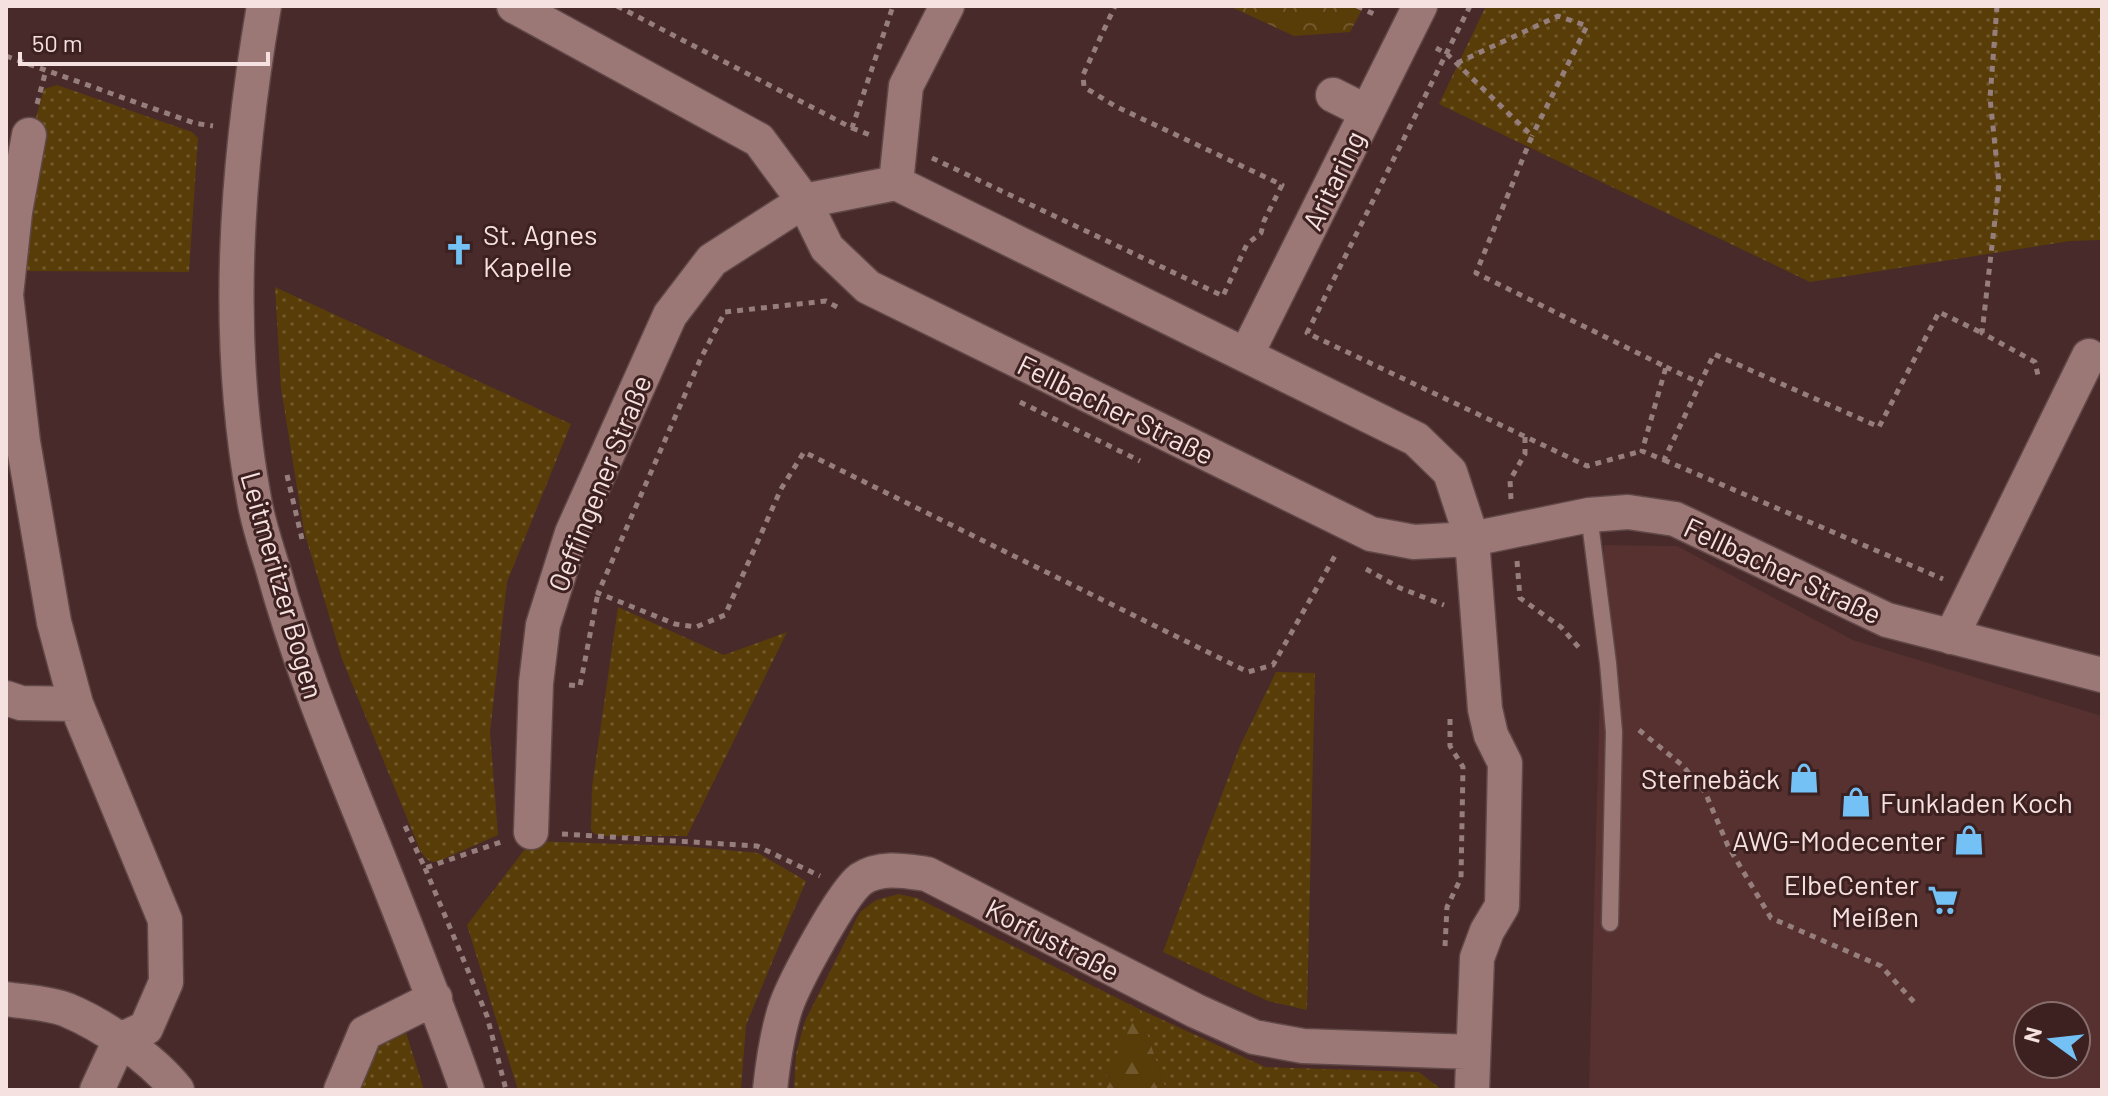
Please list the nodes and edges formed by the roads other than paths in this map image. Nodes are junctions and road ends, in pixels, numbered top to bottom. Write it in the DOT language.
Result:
graph roads {
  1 [pos="264,6"];
  2 [pos="514,6"];
  3 [pos="947,6"];
  4 [pos="1414,18"];
  5 [pos="1333,95"];
  6 [pos="1367,112"];
  7 [pos="29,135"];
  8 [pos="896,183"];
  9 [pos="804,201"];
  10 [pos="6,295"];
  11 [pos="1246,355"];
  12 [pos="2089,356"];
  13 [pos="1589,515"];
  14 [pos="1472,539"];
  15 [pos="1951,637"];
  16 [pos="2102,675"];
  17 [pos="6,698"];
  18 [pos="76,704"];
  19 [pos="531,832"];
  20 [pos="1610,923"];
  21 [pos="435,998"];
  22 [pos="6,999"];
  23 [pos="120,1040"];
  24 [pos="1473,1052"];
  25 [pos="97,1090"];
  26 [pos="177,1090"];
  27 [pos="341,1090"];
  28 [pos="467,1090"];
  29 [pos="770,1090"];
  30 [pos="1472,1090"];
  1 -- 21 [label="street, Leitmeritzer Bogen"];
  2 -- 9 [label="street, Fellbacher Straße"];
  3 -- 8 [label="street"];
  4 -- 6 [label="street, Aritaring"];
  5 -- 6 [label="street"];
  6 -- 11 [label="street, Aritaring"];
  7 -- 10 [label="street"];
  8 -- 9 [label="street"];
  8 -- 11 [label="street"];
  9 -- 14 [label="street, Fellbacher Straße"];
  9 -- 19 [label="street, Oeffingener Straße"];
  10 -- 18 [label="street"];
  11 -- 14 [label="street"];
  12 -- 15 [label="street"];
  13 -- 14 [label="street, Fellbacher Straße"];
  13 -- 15 [label="street, Fellbacher Straße"];
  13 -- 20 [label="lane"];
  14 -- 24 [label="street"];
  15 -- 16 [label="street, Fellbacher Straße"];
  17 -- 18 [label="street"];
  18 -- 23 [label="street"];
  21 -- 27 [label="street"];
  21 -- 28 [label="street, Leitmeritzer Bogen"];
  22 -- 23 [label="street"];
  23 -- 25 [label="street"];
  23 -- 26 [label="street"];
  24 -- 29 [label="street, Korfustraße"];
  24 -- 30 [label="street"];
}
